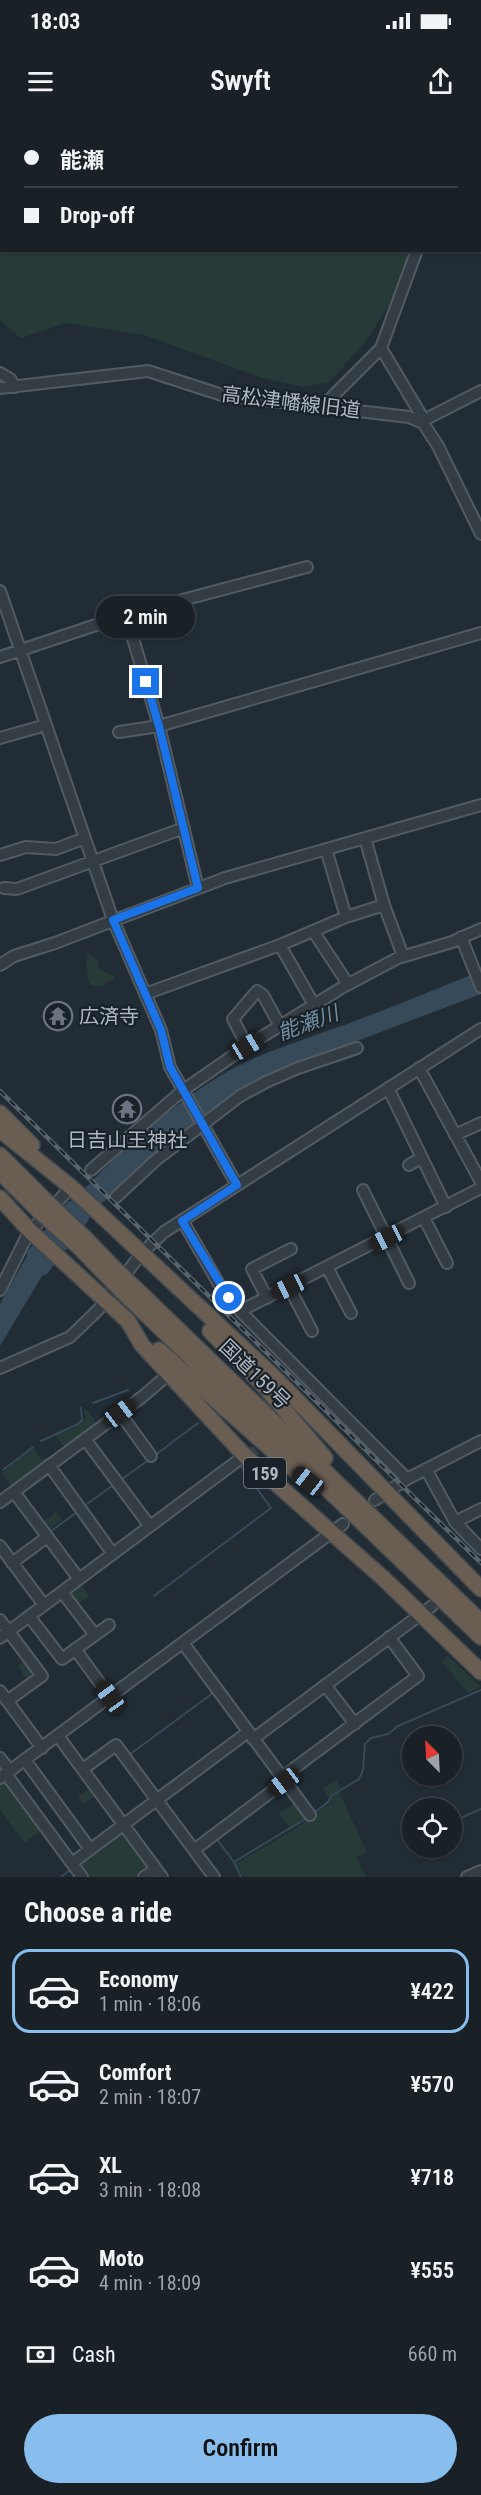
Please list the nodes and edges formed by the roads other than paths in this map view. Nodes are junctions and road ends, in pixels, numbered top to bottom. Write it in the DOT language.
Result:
graph roads {
  1 [pos="416,252"];
  2 [pos="381,348"];
  3 [pos="0,373"];
  4 [pos="15,387"];
  5 [pos="0,388"];
  6 [pos="481,391"];
  7 [pos="324,405"];
  8 [pos="423,422"];
  9 [pos="481,534"];
  10 [pos="308,567"];
  11 [pos="0,591"];
  12 [pos="126,615"];
  13 [pos="481,633"];
  14 [pos="21,650"];
  15 [pos="0,657"];
  16 [pos="46,725"];
  17 [pos="159,726"];
  18 [pos="119,732"];
  19 [pos="0,738"];
  20 [pos="481,805"];
  21 [pos="184,828"];
  22 [pos="85,838"];
  23 [pos="365,838"];
  24 [pos="326,849"];
  25 [pos="0,855"];
  26 [pos="92,861"];
  27 [pos="0,875"];
  28 [pos="198,888"];
  29 [pos="2,889"];
  30 [pos="384,905"];
  31 [pos="346,917"];
  32 [pos="113,920"];
  33 [pos="481,929"];
  34 [pos="313,931"];
  35 [pos="461,937"];
  36 [pos="280,945"];
  37 [pos="403,956"];
  38 [pos="0,965"];
  39 [pos="348,984"];
  40 [pos="481,987"];
  41 [pos="145,994"];
  42 [pos="314,1005"];
  43 [pos="280,1026"];
  44 [pos="481,1029"];
  45 [pos="247,1046"];
  46 [pos="357,1048"];
  47 [pos="419,1068"];
  48 [pos="387,1088"];
  49 [pos="184,1093"];
  50 [pos="0,1113"];
  51 [pos="481,1123"];
  52 [pos="203,1124"];
  53 [pos="0,1130"];
  54 [pos="455,1135"];
  55 [pos="0,1155"];
  56 [pos="421,1158"];
  57 [pos="409,1165"];
  58 [pos="91,1170"];
  59 [pos="0,1172"];
  60 [pos="481,1182"];
  61 [pos="237,1185"];
  62 [pos="71,1187"];
  63 [pos="481,1188"];
  64 [pos="363,1190"];
  65 [pos="116,1197"];
  66 [pos="0,1198"];
  67 [pos="44,1207"];
  68 [pos="446,1207"];
  69 [pos="0,1208"];
  70 [pos="424,1218"];
  71 [pos="182,1221"];
  72 [pos="29,1231"];
  73 [pos="387,1238"];
  74 [pos="291,1249"];
  75 [pos="141,1254"];
  76 [pos="447,1263"];
  77 [pos="153,1265"];
  78 [pos="327,1268"];
  79 [pos="409,1282"];
  80 [pos="289,1287"];
  81 [pos="0,1290"];
  82 [pos="130,1291"];
  83 [pos="105,1298"];
  84 [pos="267,1298"];
  85 [pos="240,1311"];
  86 [pos="351,1313"];
  87 [pos="128,1321"];
  88 [pos="312,1331"];
  89 [pos="0,1368"];
  90 [pos="169,1374"];
  91 [pos="120,1413"];
  92 [pos="85,1438"];
  93 [pos="481,1441"];
  94 [pos="151,1456"];
  95 [pos="247,1456"];
  96 [pos="50,1465"];
  97 [pos="426,1468"];
  98 [pos="407,1479"];
  99 [pos="14,1492"];
  100 [pos="380,1496"];
  101 [pos="0,1502"];
  102 [pos="481,1509"];
  103 [pos="455,1522"];
  104 [pos="149,1525"];
  105 [pos="365,1525"];
  106 [pos="338,1528"];
  107 [pos="47,1537"];
  108 [pos="0,1546"];
  109 [pos="481,1549"];
  110 [pos="113,1554"];
  111 [pos="415,1558"];
  112 [pos="12,1563"];
  113 [pos="79,1579"];
  114 [pos="481,1589"];
  115 [pos="62,1592"];
  116 [pos="44,1605"];
  117 [pos="427,1610"];
  118 [pos="29,1616"];
  119 [pos="0,1620"];
  120 [pos="481,1622"];
  121 [pos="109,1625"];
  122 [pos="4,1634"];
  123 [pos="95,1635"];
  124 [pos="389,1637"];
  125 [pos="481,1638"];
  126 [pos="183,1643"];
  127 [pos="75,1649"];
  128 [pos="481,1672"];
  129 [pos="325,1685"];
  130 [pos="0,1691"];
  131 [pos="110,1697"];
  132 [pos="8,1701"];
  133 [pos="355,1724"];
  134 [pos="58,1736"];
  135 [pos="250,1736"];
  136 [pos="42,1748"];
  137 [pos="0,1758"];
  138 [pos="25,1760"];
  139 [pos="83,1769"];
  140 [pos="5,1775"];
  141 [pos="283,1780"];
  142 [pos="156,1799"];
  143 [pos="310,1815"];
  144 [pos="122,1824"];
  145 [pos="90,1849"];
  146 [pos="194,1850"];
  147 [pos="72,1863"];
  148 [pos="481,1871"];
  149 [pos="159,1873"];
  150 [pos="82,1877"];
  151 [pos="144,1877"];
  152 [pos="214,1877"];
  153 [pos="467,1877"];
  1 -- 2 [label="street"];
  2 -- 7 [label="street"];
  2 -- 8 [label="street"];
  3 -- 4 [label="street"];
  4 -- 5 [label="street, 高松津幡線旧道"];
  4 -- 7 [label="street, 高松津幡線旧道"];
  6 -- 8 [label="street"];
  7 -- 8 [label="street, 高松津幡線旧道"];
  8 -- 9 [label="street"];
  10 -- 12 [label="street"];
  11 -- 14 [label="street"];
  12 -- 14 [label="street"];
  12 -- 17 [label="street"];
  13 -- 17 [label="street"];
  14 -- 15 [label="street"];
  14 -- 16 [label="street"];
  16 -- 19 [label="street"];
  16 -- 22 [label="street"];
  17 -- 18 [label="street"];
  17 -- 21 [label="street"];
  20 -- 23 [label="street"];
  21 -- 26 [label="street"];
  21 -- 28 [label="street"];
  22 -- 25 [label="street"];
  22 -- 26 [label="street"];
  23 -- 24 [label="street"];
  23 -- 30 [label="street"];
  24 -- 28 [label="street"];
  24 -- 31 [label="street"];
  26 -- 29 [label="street"];
  26 -- 32 [label="street"];
  27 -- 29 [label="street"];
  28 -- 32 [label="street"];
  30 -- 31 [label="street"];
  30 -- 37 [label="street"];
  31 -- 34 [label="street"];
  32 -- 38 [label="street"];
  32 -- 41 [label="street"];
  33 -- 35 [label="street"];
  34 -- 36 [label="street"];
  34 -- 39 [label="street"];
  35 -- 37 [label="street"];
  35 -- 40 [label="street"];
  36 -- 41 [label="street"];
  36 -- 42 [label="street"];
  37 -- 39 [label="street"];
  39 -- 42 [label="street"];
  41 -- 49 [label="street"];
  42 -- 43 [label="street"];
  43 -- 45 [label="street"];
  43 -- 45 [label="street"];
  44 -- 47 [label="street"];
  45 -- 49 [label="street"];
  46 -- 52 [label="street"];
  47 -- 48 [label="street"];
  47 -- 54 [label="street"];
  48 -- 56 [label="street"];
  48 -- 61 [label="street"];
  49 -- 52 [label="street"];
  49 -- 58 [label="street"];
  50 -- 62 [label="highway, 159"];
  51 -- 54 [label="street"];
  52 -- 61 [label="street"];
  52 -- 65 [label="street"];
  53 -- 62 [label="highway, 159"];
  54 -- 60 [label="street"];
  55 -- 67 [label="highway, 国道159号 / 159"];
  56 -- 57 [label="street"];
  56 -- 68 [label="street"];
  59 -- 67 [label="highway, 国道159号 / 159"];
  61 -- 71 [label="street"];
  62 -- 72 [label="street"];
  62 -- 75 [label="highway, 159"];
  63 -- 68 [label="street"];
  64 -- 73 [label="street"];
  66 -- 72 [label="highway, 159"];
  67 -- 82 [label="highway, 国道159号 / 159, bridge"];
  68 -- 70 [label="street"];
  69 -- 72 [label="highway, 159"];
  70 -- 73 [label="street"];
  70 -- 76 [label="street"];
  71 -- 75 [label="street"];
  71 -- 85 [label="street"];
  72 -- 81 [label="street"];
  72 -- 83 [label="highway, 159"];
  73 -- 78 [label="street"];
  73 -- 79 [label="street"];
  74 -- 84 [label="street"];
  75 -- 77 [label="highway, 159"];
  75 -- 83 [label="street"];
  77 -- 100 [label="highway, 159"];
  77 -- 111 [label="highway, 159"];
  78 -- 80 [label="street"];
  78 -- 86 [label="street"];
  80 -- 84 [label="street"];
  80 -- 88 [label="street"];
  82 -- 105 [label="highway, 国道159号 / 159"];
  82 -- 111 [label="highway, 国道159号 / 159"];
  83 -- 87 [label="highway, 159"];
  83 -- 89 [label="street"];
  84 -- 85 [label="street"];
  85 -- 98 [label="street"];
  87 -- 90 [label="highway, 159"];
  87 -- 105 [label="highway, 159"];
  90 -- 91 [label="street"];
  90 -- 95 [label="highway, 159"];
  91 -- 92 [label="street"];
  91 -- 94 [label="street"];
  92 -- 96 [label="street"];
  92 -- 104 [label="street"];
  93 -- 97 [label="street"];
  95 -- 104 [label="street"];
  95 -- 106 [label="highway, 159"];
  96 -- 99 [label="street"];
  96 -- 110 [label="street"];
  97 -- 98 [label="street"];
  97 -- 103 [label="street"];
  98 -- 100 [label="street"];
  99 -- 101 [label="street"];
  99 -- 107 [label="street"];
  100 -- 114 [label="highway, 159"];
  102 -- 103 [label="street"];
  103 -- 109 [label="street"];
  104 -- 110 [label="street"];
  105 -- 125 [label="highway, 国道159号 / 159"];
  106 -- 117 [label="highway, 159"];
  106 -- 126 [label="street"];
  107 -- 112 [label="street"];
  107 -- 113 [label="street"];
  108 -- 112 [label="street"];
  110 -- 113 [label="street"];
  111 -- 120 [label="highway, 国道159号 / 159"];
  112 -- 116 [label="street"];
  113 -- 115 [label="street"];
  115 -- 116 [label="street"];
  115 -- 123 [label="street"];
  116 -- 118 [label="street"];
  117 -- 124 [label="street"];
  117 -- 128 [label="highway, 159"];
  118 -- 122 [label="street"];
  118 -- 127 [label="street"];
  119 -- 122 [label="street"];
  121 -- 123 [label="street"];
  122 -- 132 [label="street"];
  123 -- 127 [label="street"];
  124 -- 129 [label="street"];
  124 -- 133 [label="street"];
  126 -- 131 [label="street"];
  126 -- 135 [label="street"];
  127 -- 131 [label="street"];
  129 -- 133 [label="street"];
  129 -- 135 [label="street"];
  130 -- 132 [label="street"];
  131 -- 134 [label="street"];
  132 -- 136 [label="street"];
  133 -- 141 [label="street"];
  134 -- 136 [label="street"];
  134 -- 139 [label="street"];
  135 -- 141 [label="street"];
  135 -- 142 [label="street"];
  136 -- 138 [label="street"];
  137 -- 140 [label="street"];
  138 -- 140 [label="street"];
  138 -- 145 [label="street"];
  139 -- 142 [label="street"];
  139 -- 144 [label="street"];
  140 -- 147 [label="street"];
  141 -- 143 [label="street"];
  141 -- 146 [label="street"];
  142 -- 144 [label="street"];
  142 -- 146 [label="street"];
  144 -- 145 [label="street"];
  144 -- 149 [label="street"];
  145 -- 147 [label="street"];
  146 -- 152 [label="street"];
  147 -- 150 [label="street"];
  148 -- 153 [label="street"];
  149 -- 151 [label="street"];
}
